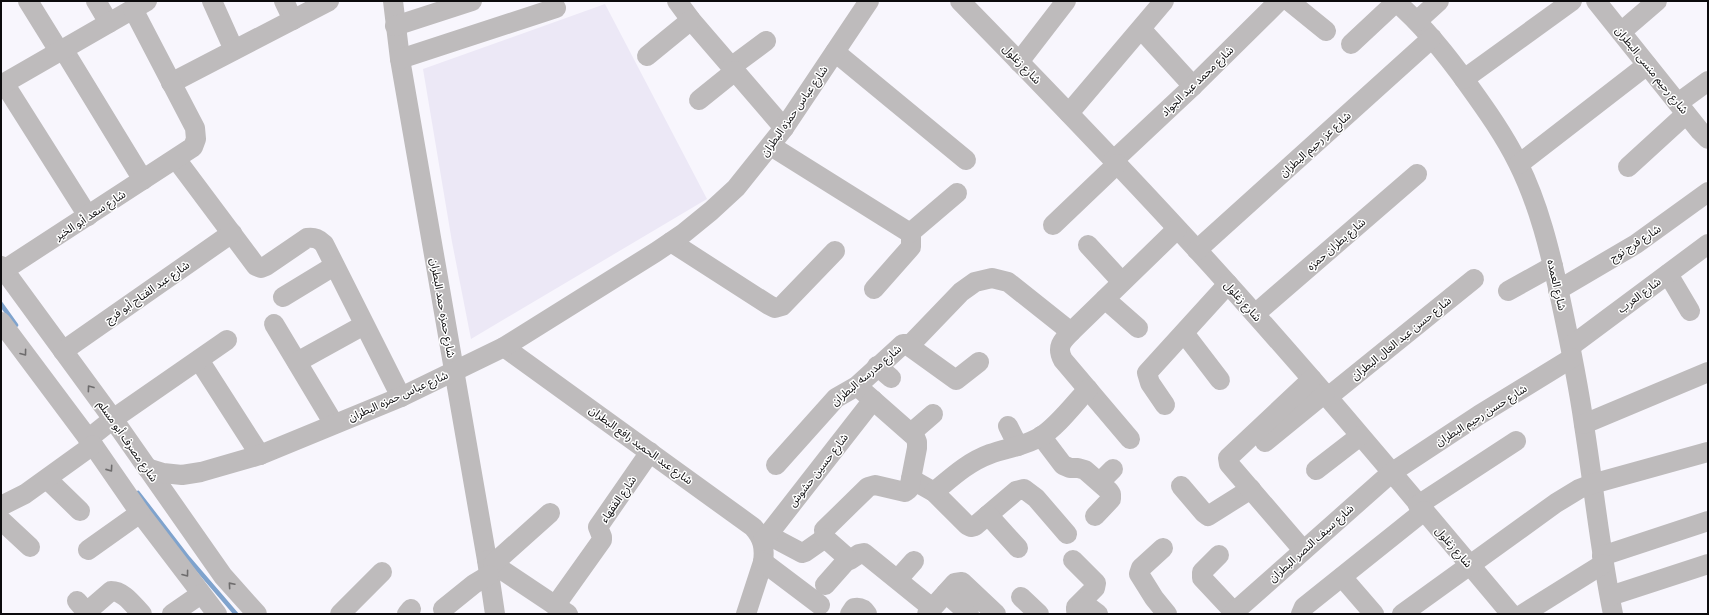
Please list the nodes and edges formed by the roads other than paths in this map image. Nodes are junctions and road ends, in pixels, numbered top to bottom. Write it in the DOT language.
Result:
graph roads {
  1 [pos="28,1"];
  2 [pos="96,1"];
  3 [pos="212,1"];
  4 [pos="284,1"];
  5 [pos="329,1"];
  6 [pos="392,1"];
  7 [pos="472,1"];
  8 [pos="677,1"];
  9 [pos="869,1"];
  10 [pos="1066,1"];
  11 [pos="1164,1"];
  12 [pos="1279,1"];
  13 [pos="1289,1"];
  14 [pos="1395,1"];
  15 [pos="1439,1"];
  16 [pos="1572,1"];
  17 [pos="1596,1"];
  18 [pos="1657,1"];
  19 [pos="966,3"];
  20 [pos="140,5"];
  21 [pos="556,8"];
  22 [pos="293,20"];
  23 [pos="691,20"];
  24 [pos="1417,21"];
  25 [pos="109,23"];
  26 [pos="395,26"];
  27 [pos="1141,28"];
  28 [pos="1326,31"];
  29 [pos="1621,32"];
  30 [pos="1432,38"];
  31 [pos="766,41"];
  32 [pos="1351,44"];
  33 [pos="61,50"];
  34 [pos="234,50"];
  35 [pos="835,52"];
  36 [pos="647,56"];
  37 [pos="400,59"];
  38 [pos="1019,62"];
  39 [pos="1647,64"];
  40 [pos="733,69"];
  41 [pos="1464,79"];
  42 [pos="1708,81"];
  43 [pos="171,83"];
  44 [pos="3,84"];
  45 [pos="1193,86"];
  46 [pos="698,100"];
  47 [pos="1682,108"];
  48 [pos="1069,113"];
  49 [pos="784,128"];
  50 [pos="1708,139"];
  51 [pos="771,146"];
  52 [pos="176,159"];
  53 [pos="966,160"];
  54 [pos="1115,163"];
  55 [pos="1519,164"];
  56 [pos="1628,167"];
  57 [pos="1417,174"];
  58 [pos="142,180"];
  59 [pos="1708,192"];
  60 [pos="958,193"];
  61 [pos="88,216"];
  62 [pos="1053,225"];
  63 [pos="1177,229"];
  64 [pos="232,233"];
  65 [pos="910,233"];
  66 [pos="671,242"];
  67 [pos="1708,244"];
  68 [pos="1088,245"];
  69 [pos="835,250"];
  70 [pos="1197,250"];
  71 [pos="334,266"];
  72 [pos="1553,266"];
  73 [pos="2,268"];
  74 [pos="1668,274"];
  75 [pos="1474,279"];
  76 [pos="1122,282"];
  77 [pos="1228,284"];
  78 [pos="874,289"];
  79 [pos="1558,290"];
  80 [pos="1508,291"];
  81 [pos="283,296"];
  82 [pos="1105,299"];
  83 [pos="1690,311"];
  84 [pos="1255,314"];
  85 [pos="274,324"];
  86 [pos="364,324"];
  87 [pos="1138,328"];
  88 [pos="4,331"];
  89 [pos="1071,332"];
  90 [pos="1184,332"];
  91 [pos="227,340"];
  92 [pos="909,346"];
  93 [pos="504,347"];
  94 [pos="63,351"];
  95 [pos="1572,352"];
  96 [pos="199,360"];
  97 [pos="297,362"];
  98 [pos="979,362"];
  99 [pos="454,371"];
  100 [pos="1708,372"];
  101 [pos="1220,380"];
  102 [pos="857,386"];
  103 [pos="1088,389"];
  104 [pos="1322,390"];
  105 [pos="400,396"];
  106 [pos="873,400"];
  107 [pos="1165,404"];
  108 [pos="933,414"];
  109 [pos="113,419"];
  110 [pos="334,424"];
  111 [pos="1584,424"];
  112 [pos="1008,426"];
  113 [pos="911,433"];
  114 [pos="1042,436"];
  115 [pos="1360,436"];
  116 [pos="1130,439"];
  117 [pos="1516,441"];
  118 [pos="90,442"];
  119 [pos="1265,442"];
  120 [pos="1018,446"];
  121 [pos="650,452"];
  122 [pos="1708,452"];
  123 [pos="260,455"];
  124 [pos="776,466"];
  125 [pos="147,468"];
  126 [pos="1316,470"];
  127 [pos="1391,473"];
  128 [pos="47,479"];
  129 [pos="911,479"];
  130 [pos="1592,484"];
  131 [pos="1181,486"];
  132 [pos="1251,489"];
  133 [pos="162,490"];
  134 [pos="934,492"];
  135 [pos="1,506"];
  136 [pos="1421,508"];
  137 [pos="139,510"];
  138 [pos="80,511"];
  139 [pos="550,513"];
  140 [pos="988,515"];
  141 [pos="1095,516"];
  142 [pos="1,520"];
  143 [pos="1708,521"];
  144 [pos="1067,534"];
  145 [pos="825,538"];
  146 [pos="30,547"];
  147 [pos="764,548"];
  148 [pos="1018,548"];
  149 [pos="1163,548"];
  150 [pos="88,550"];
  151 [pos="1303,550"];
  152 [pos="1219,555"];
  153 [pos="848,559"];
  154 [pos="1073,560"];
  155 [pos="1603,560"];
  156 [pos="914,561"];
  157 [pos="1708,564"];
  158 [pos="1470,565"];
  159 [pos="490,567"];
  160 [pos="382,572"];
  161 [pos="1342,577"];
  162 [pos="898,579"];
  163 [pos="825,584"];
  164 [pos="946,593"];
  165 [pos="201,594"];
  166 [pos="1021,597"];
  167 [pos="77,601"];
  168 [pos="1611,605"];
  169 [pos="820,606"];
  170 [pos="1081,608"];
  171 [pos="443,609"];
  172 [pos="561,610"];
  173 [pos="133,611"];
  174 [pos="930,611"];
  175 [pos="1236,612"];
  176 [pos="172,614"];
  177 [pos="217,614"];
  178 [pos="256,614"];
  179 [pos="340,614"];
  180 [pos="495,614"];
  181 [pos="746,614"];
  182 [pos="850,614"];
  183 [pos="867,614"];
  184 [pos="969,614"];
  185 [pos="996,614"];
  186 [pos="1039,614"];
  187 [pos="1098,614"];
  188 [pos="1167,614"];
  189 [pos="1300,614"];
  190 [pos="1374,614"];
  191 [pos="1402,614"];
  192 [pos="1511,614"];
  193 [pos="1522,614"];
  1 -- 33 [label="street"];
  2 -- 25 [label="street"];
  3 -- 34 [label="street"];
  4 -- 22 [label="street"];
  5 -- 22 [label="street"];
  6 -- 26 [label="street, شارع حمزه حمد البطران"];
  7 -- 26 [label="street"];
  8 -- 23 [label="street"];
  9 -- 35 [label="street, شارع عباس حمزه البطران"];
  10 -- 38 [label="street"];
  11 -- 27 [label="street"];
  12 -- 45 [label="street, شارع محمد عبد الجواد"];
  13 -- 28 [label="street"];
  14 -- 24 [label="street, شارع العمده"];
  14 -- 32 [label="street"];
  15 -- 24 [label="street"];
  16 -- 41 [label="street"];
  17 -- 29 [label="street, شارع رحيم منسى البطران"];
  18 -- 29 [label="street"];
  19 -- 38 [label="street, شارع زغلول"];
  20 -- 25 [label="street"];
  20 -- 43 [label="street"];
  21 -- 37 [label="street"];
  22 -- 34 [label="street"];
  23 -- 36 [label="street"];
  23 -- 40 [label="street"];
  24 -- 30 [label="street, شارع العمده"];
  25 -- 33 [label="street"];
  26 -- 37 [label="street, شارع حمزه حمد البطران"];
  27 -- 45 [label="street"];
  27 -- 48 [label="street"];
  29 -- 39 [label="street, شارع رحيم منسى البطران"];
  30 -- 41 [label="street, شارع العمده"];
  30 -- 70 [label="street, شارع عز رحيم البطران"];
  31 -- 40 [label="street"];
  33 -- 44 [label="street"];
  33 -- 58 [label="street"];
  34 -- 43 [label="street"];
  35 -- 49 [label="street, شارع عباس حمزه البطران"];
  35 -- 53 [label="street"];
  37 -- 99 [label="street, شارع حمزه حمد البطران"];
  38 -- 48 [label="street, شارع زغلول"];
  39 -- 47 [label="street, شارع رحيم منسى البطران"];
  39 -- 55 [label="street"];
  40 -- 46 [label="street"];
  40 -- 49 [label="street"];
  41 -- 55 [label="street, شارع العمده"];
  42 -- 47 [label="street"];
  43 -- 52 [label="street, شارع سعد أبو الخير"];
  44 -- 61 [label="street"];
  45 -- 54 [label="street, شارع محمد عبد الجواد"];
  47 -- 50 [label="street, شارع رحيم منسى البطران"];
  47 -- 56 [label="street"];
  48 -- 54 [label="street, شارع زغلول"];
  49 -- 51 [label="street, شارع عباس حمزه البطران"];
  51 -- 65 [label="street"];
  51 -- 66 [label="street, شارع عباس حمزه البطران"];
  52 -- 58 [label="street, شارع سعد أبو الخير"];
  52 -- 64 [label="street"];
  54 -- 62 [label="street, شارع محمد عبد الجواد"];
  54 -- 63 [label="street, شارع زغلول"];
  55 -- 72 [label="street, شارع العمده"];
  57 -- 84 [label="street, شارع بطران حمزه"];
  58 -- 61 [label="street, شارع سعد أبو الخير"];
  59 -- 79 [label="street, شارع فرج نوح"];
  60 -- 65 [label="street"];
  61 -- 73 [label="street, شارع سعد أبو الخير"];
  63 -- 70 [label="street, شارع زغلول"];
  63 -- 76 [label="street"];
  64 -- 71 [label="street"];
  64 -- 94 [label="street, شارع عبد الفتاح أبو فرج"];
  65 -- 78 [label="street"];
  66 -- 69 [label="street"];
  66 -- 93 [label="street, شارع عباس حمزه البطران"];
  67 -- 74 [label="street, شارع العرب"];
  68 -- 76 [label="street"];
  70 -- 77 [label="street, شارع زغلول"];
  71 -- 81 [label="street"];
  71 -- 86 [label="street"];
  72 -- 79 [label="street, شارع العمده"];
  72 -- 80 [label="street"];
  73 -- 94 [label="street, شارع مصرف أبو مسلم"];
  74 -- 83 [label="street"];
  74 -- 95 [label="street, شارع العرب"];
  75 -- 104 [label="street, شارع حسن عبد العال البطران"];
  76 -- 82 [label="street"];
  77 -- 84 [label="street, شارع زغلول"];
  77 -- 90 [label="street"];
  79 -- 95 [label="street, شارع العمده"];
  82 -- 87 [label="street"];
  82 -- 89 [label="street"];
  84 -- 104 [label="street, شارع زغلول"];
  85 -- 97 [label="street"];
  86 -- 97 [label="street"];
  86 -- 105 [label="street"];
  88 -- 118 [label="street, one-way"];
  89 -- 92 [label="street, شارع مدرسه البطران"];
  89 -- 103 [label="street"];
  90 -- 101 [label="street"];
  90 -- 107 [label="street"];
  91 -- 96 [label="street"];
  92 -- 98 [label="street, شارع مدرسه البطران"];
  92 -- 102 [label="street, شارع مدرسه البطران"];
  93 -- 99 [label="street, شارع عباس حمزه البطران"];
  93 -- 121 [label="street, شارع عبد الحميد رافع البطران"];
  109 -- 94 [label="street, شارع مصرف أبو مسلم, one-way"];
  95 -- 111 [label="street, شارع العمده"];
  95 -- 127 [label="street, شارع حسن رحيم البطران"];
  96 -- 109 [label="street"];
  96 -- 123 [label="street"];
  97 -- 110 [label="street"];
  99 -- 105 [label="street, شارع عباس حمزه البطران"];
  99 -- 159 [label="street, شارع حمزه حمد البطران"];
  100 -- 111 [label="street"];
  102 -- 106 [label="street"];
  102 -- 124 [label="street, شارع مدرسه البطران"];
  103 -- 114 [label="street"];
  103 -- 116 [label="street"];
  104 -- 115 [label="street, شارع زغلول"];
  104 -- 119 [label="street"];
  104 -- 132 [label="street"];
  105 -- 110 [label="street, شارع عباس حمزه البطران"];
  106 -- 113 [label="street"];
  106 -- 147 [label="street, شارع حسين حشوش"];
  108 -- 113 [label="street"];
  109 -- 118 [label="street"];
  109 -- 125 [label="street, شارع مصرف أبو مسلم"];
  110 -- 123 [label="street, شارع عباس حمزه البطران"];
  111 -- 130 [label="street, شارع العمده"];
  112 -- 120 [label="street"];
  113 -- 129 [label="street"];
  114 -- 120 [label="street"];
  114 -- 141 [label="street"];
  115 -- 126 [label="street"];
  115 -- 127 [label="street, شارع زغلول"];
  117 -- 136 [label="street"];
  118 -- 128 [label="street"];
  118 -- 137 [label="street, one-way"];
  120 -- 134 [label="street"];
  121 -- 147 [label="street, شارع عبد الحميد رافع البطران"];
  121 -- 172 [label="street, شارع الفقهاء"];
  122 -- 130 [label="street"];
  123 -- 125 [label="street, شارع عباس حمزه البطران"];
  125 -- 133 [label="street, شارع مصرف أبو مسلم"];
  127 -- 136 [label="street, شارع زغلول"];
  127 -- 151 [label="street, شارع سيف النصر البطران"];
  128 -- 135 [label="street"];
  128 -- 138 [label="street"];
  129 -- 134 [label="street"];
  129 -- 145 [label="street"];
  130 -- 155 [label="street, شارع العمده"];
  130 -- 158 [label="street"];
  131 -- 132 [label="street"];
  132 -- 151 [label="street"];
  133 -- 137 [label="street"];
  178 -- 133 [label="street, شارع مصرف أبو مسلم, one-way"];
  134 -- 140 [label="street"];
  136 -- 158 [label="street, شارع زغلول"];
  136 -- 161 [label="street"];
  137 -- 150 [label="street"];
  137 -- 165 [label="street, one-way"];
  139 -- 159 [label="street"];
  140 -- 144 [label="street"];
  140 -- 148 [label="street"];
  142 -- 146 [label="street"];
  143 -- 155 [label="street"];
  145 -- 147 [label="street"];
  145 -- 153 [label="street"];
  147 -- 169 [label="street"];
  147 -- 181 [label="street"];
  149 -- 188 [label="street"];
  151 -- 175 [label="street, شارع سيف النصر البطران"];
  152 -- 175 [label="street"];
  153 -- 162 [label="street"];
  153 -- 163 [label="street"];
  154 -- 170 [label="street"];
  155 -- 168 [label="street, شارع العمده"];
  155 -- 193 [label="street"];
  156 -- 162 [label="street"];
  157 -- 168 [label="street"];
  158 -- 191 [label="street"];
  158 -- 192 [label="street, شارع زغلول"];
  159 -- 171 [label="street"];
  159 -- 172 [label="street, شارع الفقهاء"];
  159 -- 180 [label="street, شارع حمزه حمد البطران"];
  160 -- 179 [label="street"];
  161 -- 189 [label="street"];
  161 -- 190 [label="street"];
  162 -- 174 [label="street"];
  164 -- 174 [label="street"];
  164 -- 184 [label="street"];
  164 -- 185 [label="street"];
  165 -- 176 [label="street"];
  165 -- 177 [label="street"];
  166 -- 186 [label="street"];
  167 -- 173 [label="street"];
  170 -- 187 [label="street"];
  182 -- 183 [label="street"];
}
